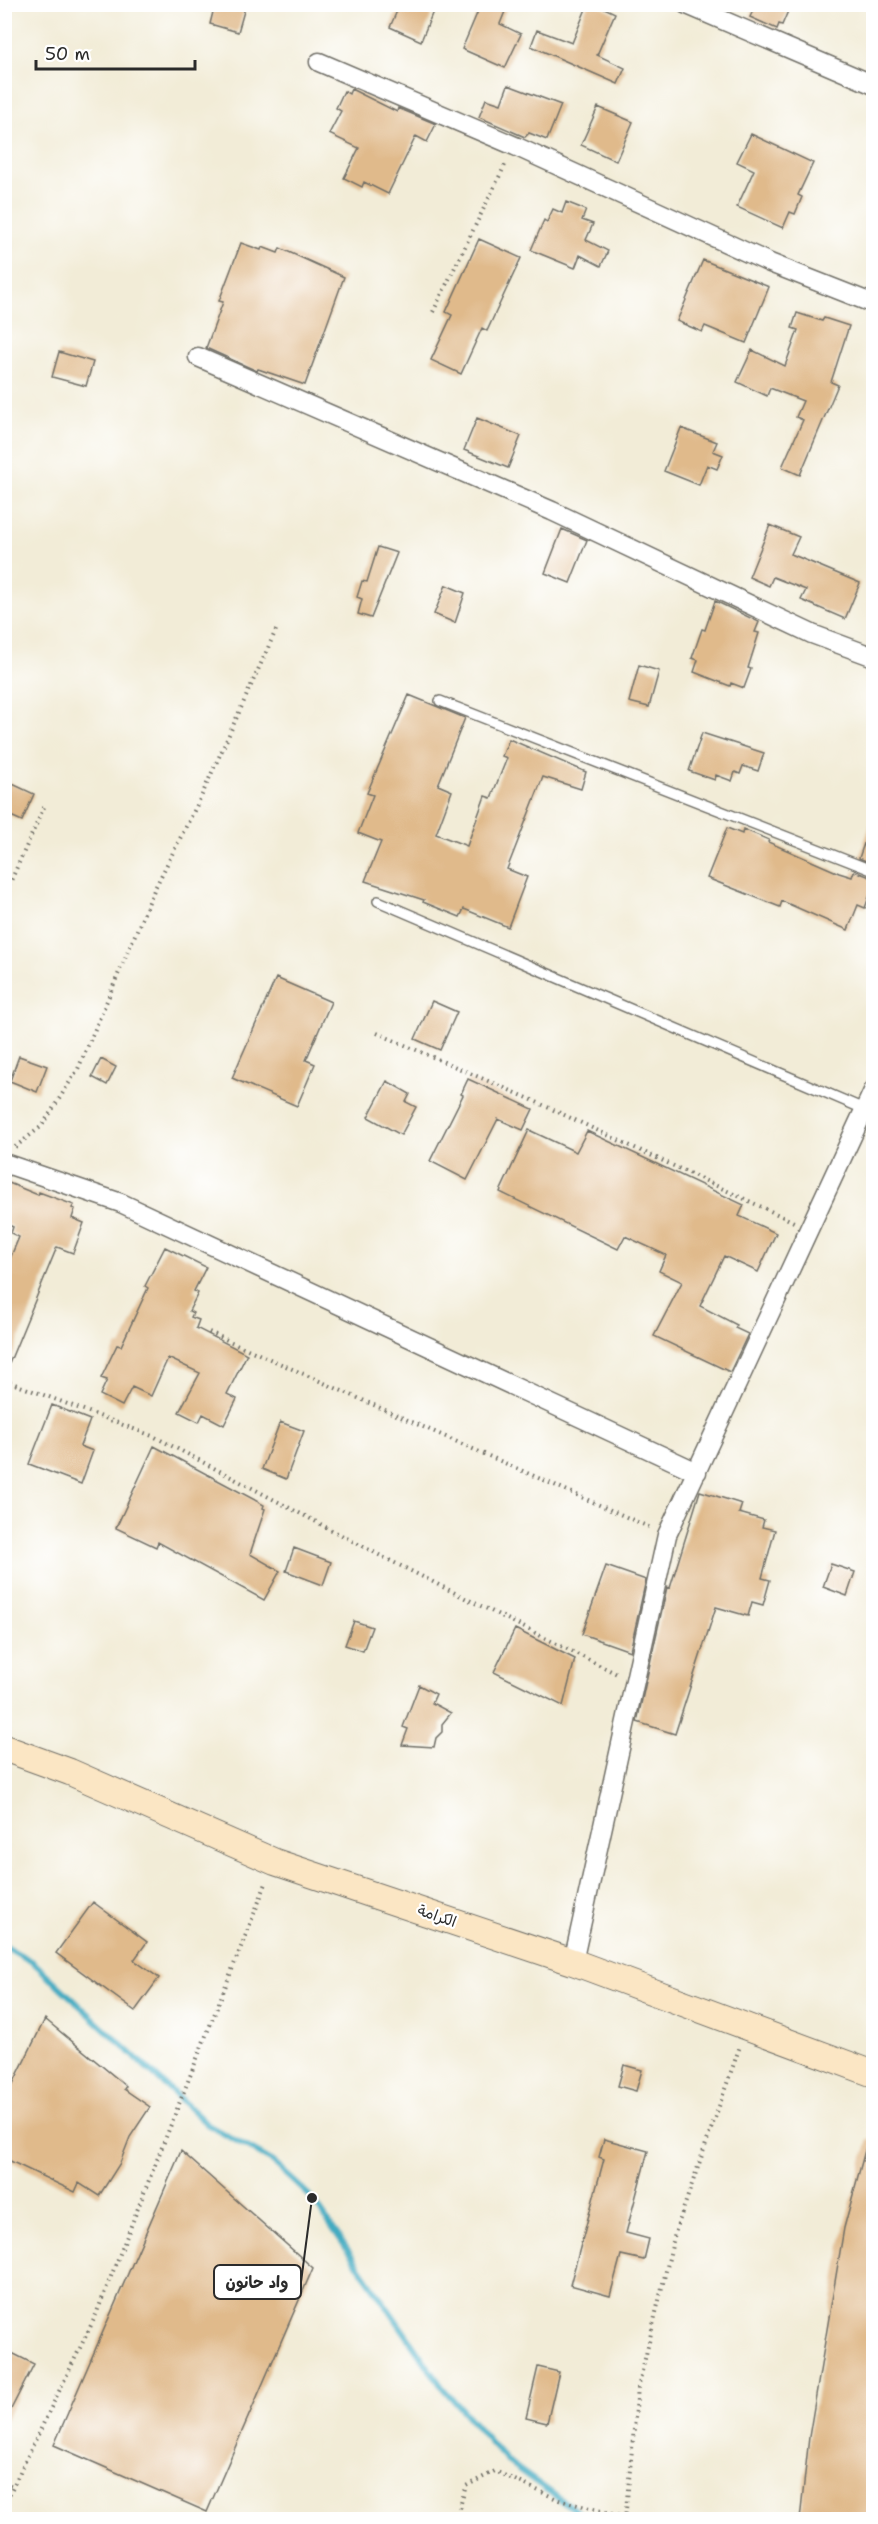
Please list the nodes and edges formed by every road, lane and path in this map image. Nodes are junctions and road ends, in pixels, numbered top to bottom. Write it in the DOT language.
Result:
graph roads {
  1 [pos="685,4"];
  2 [pos="319,62"];
  3 [pos="873,85"];
  4 [pos="515,146"];
  5 [pos="873,304"];
  6 [pos="433,312"];
  7 [pos="198,357"];
  8 [pos="276,630"];
  9 [pos="873,657"];
  10 [pos="440,701"];
  11 [pos="45,805"];
  12 [pos="873,871"];
  13 [pos="4,896"];
  14 [pos="378,901"];
  15 [pos="377,1033"];
  16 [pos="873,1089"];
  17 [pos="864,1109"];
  18 [pos="9,1155"];
  19 [pos="810,1229"];
  20 [pos="208,1332"];
  21 [pos="4,1380"];
  22 [pos="697,1472"];
  23 [pos="667,1534"];
  24 [pos="634,1682"];
  25 [pos="4,1748"];
  26 [pos="275,1862"];
  27 [pos="573,1962"];
  28 [pos="747,2026"];
  29 [pos="873,2074"];
  30 [pos="4,2482"];
  31 [pos="12,2486"];
  32 [pos="4,2505"];
  33 [pos="625,2518"];
  34 [pos="456,2520"];
  1 -- 3 [label="street"];
  2 -- 4 [label="street"];
  4 -- 5 [label="street"];
  4 -- 6 [label="path"];
  7 -- 9 [label="street"];
  8 -- 18 [label="path"];
  10 -- 12 [label="lane"];
  11 -- 13 [label="path"];
  14 -- 17 [label="lane"];
  15 -- 19 [label="path"];
  16 -- 17 [label="street"];
  17 -- 19 [label="street"];
  18 -- 22 [label="street"];
  19 -- 22 [label="street"];
  20 -- 23 [label="path"];
  21 -- 24 [label="path"];
  22 -- 23 [label="street"];
  23 -- 24 [label="street"];
  24 -- 27 [label="street"];
  25 -- 26 [label="main road, الكرامة"];
  26 -- 27 [label="main road, الكرامة"];
  26 -- 31 [label="path"];
  27 -- 28 [label="main road, الكرامة"];
  28 -- 29 [label="main road, الكرامة"];
  28 -- 33 [label="path"];
  30 -- 31 [label="path"];
  31 -- 32 [label="path"];
  33 -- 34 [label="path"];
}
